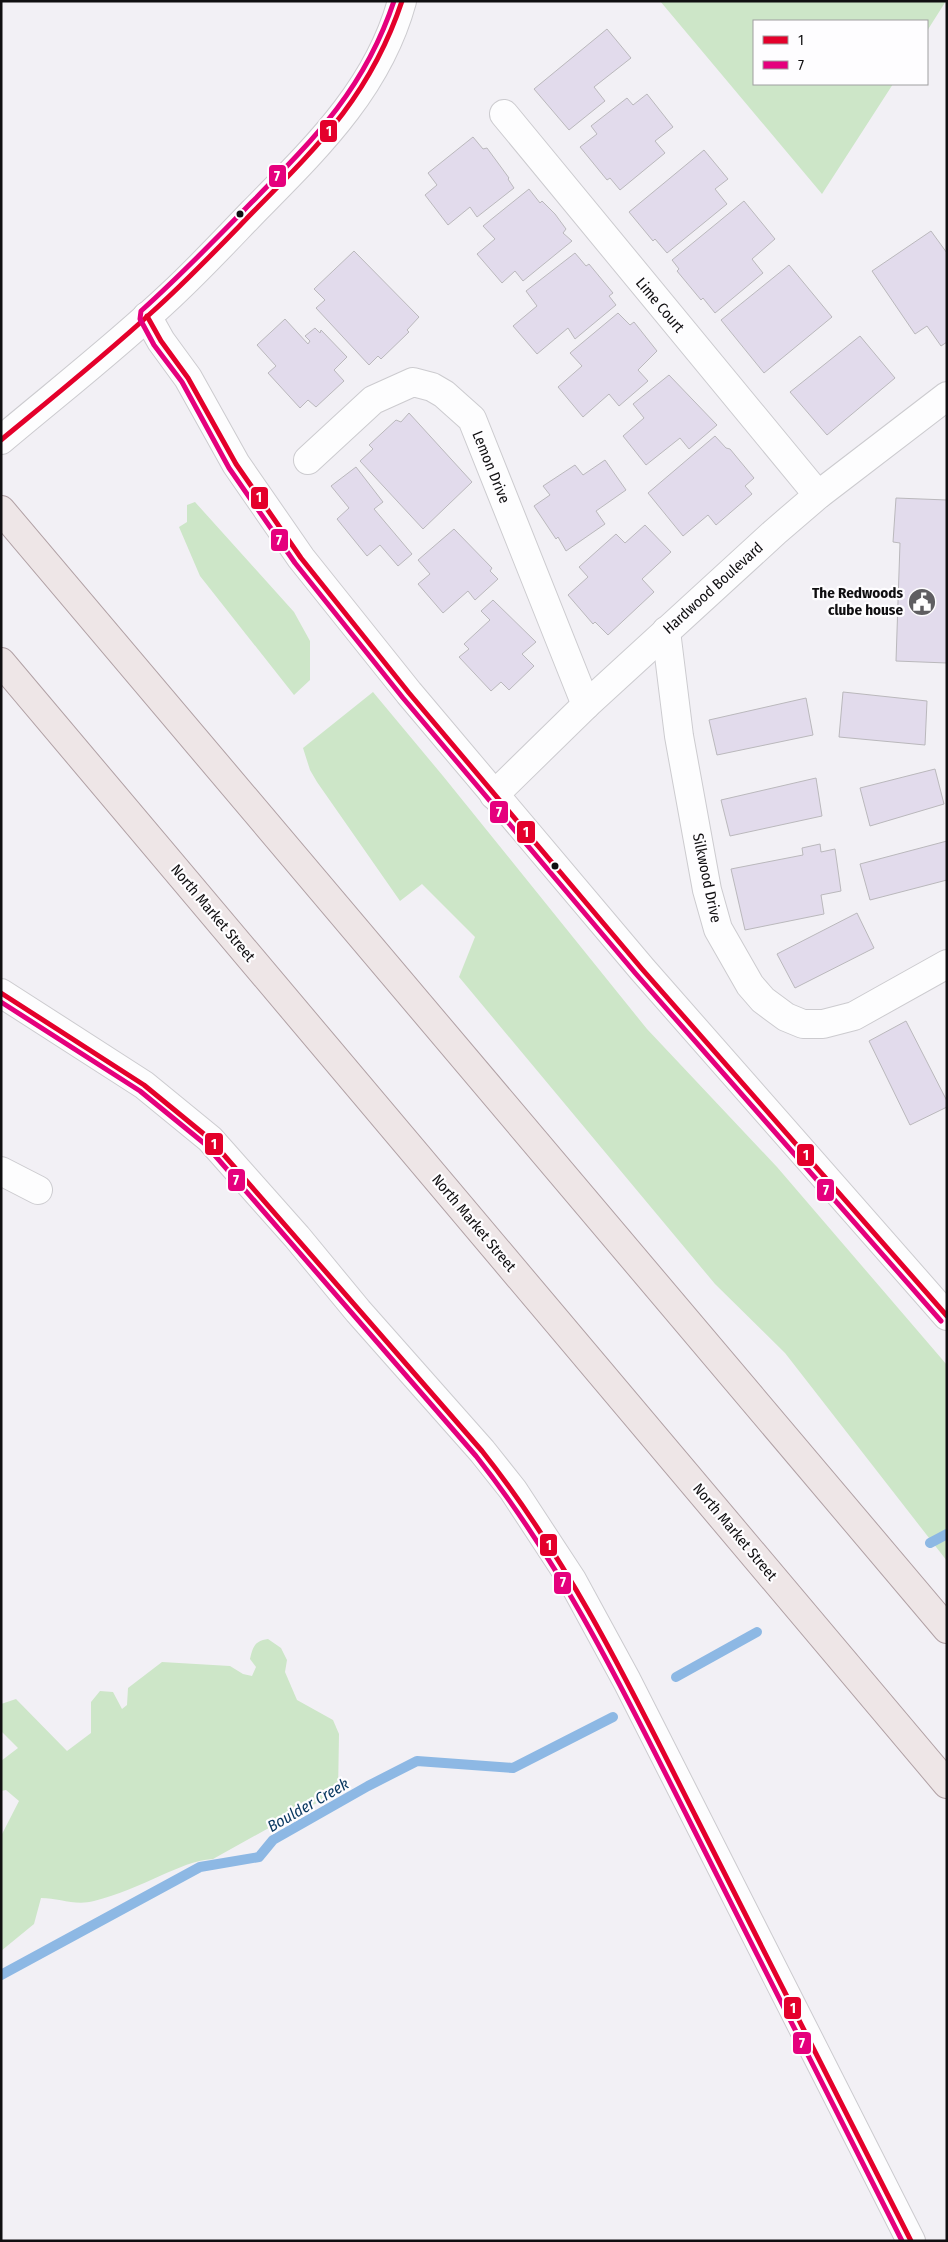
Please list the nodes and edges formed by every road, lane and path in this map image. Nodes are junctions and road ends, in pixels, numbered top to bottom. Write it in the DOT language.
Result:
graph roads {
  1 [pos="402,1"];
  2 [pos="504,114"];
  3 [pos="147,316"];
  4 [pos="947,396"];
  5 [pos="1,440"];
  6 [pos="308,460"];
  7 [pos="818,495"];
  8 [pos="1,510"];
  9 [pos="666,631"];
  10 [pos="1,662"];
  11 [pos="586,705"];
  12 [pos="494,795"];
  13 [pos="947,964"];
  14 [pos="1,993"];
  15 [pos="1,1171"];
  16 [pos="38,1190"];
  17 [pos="947,1316"];
  18 [pos="947,1629"];
  19 [pos="947,1784"];
  20 [pos="911,2241"];
  1 -- 3 [label="street"];
  2 -- 7 [label="street, Lime Court"];
  3 -- 5 [label="street"];
  3 -- 12 [label="street"];
  4 -- 7 [label="street, Hardwood Boulevard"];
  6 -- 11 [label="street, Lemon Drive"];
  7 -- 9 [label="street, Hardwood Boulevard"];
  8 -- 18 [label="main road"];
  9 -- 11 [label="street, Hardwood Boulevard"];
  9 -- 13 [label="street, Silkwood Drive"];
  10 -- 19 [label="main road, North Market Street"];
  11 -- 12 [label="street, Hardwood Boulevard"];
  12 -- 17 [label="street"];
  14 -- 20 [label="street"];
  15 -- 16 [label="street"];
}
